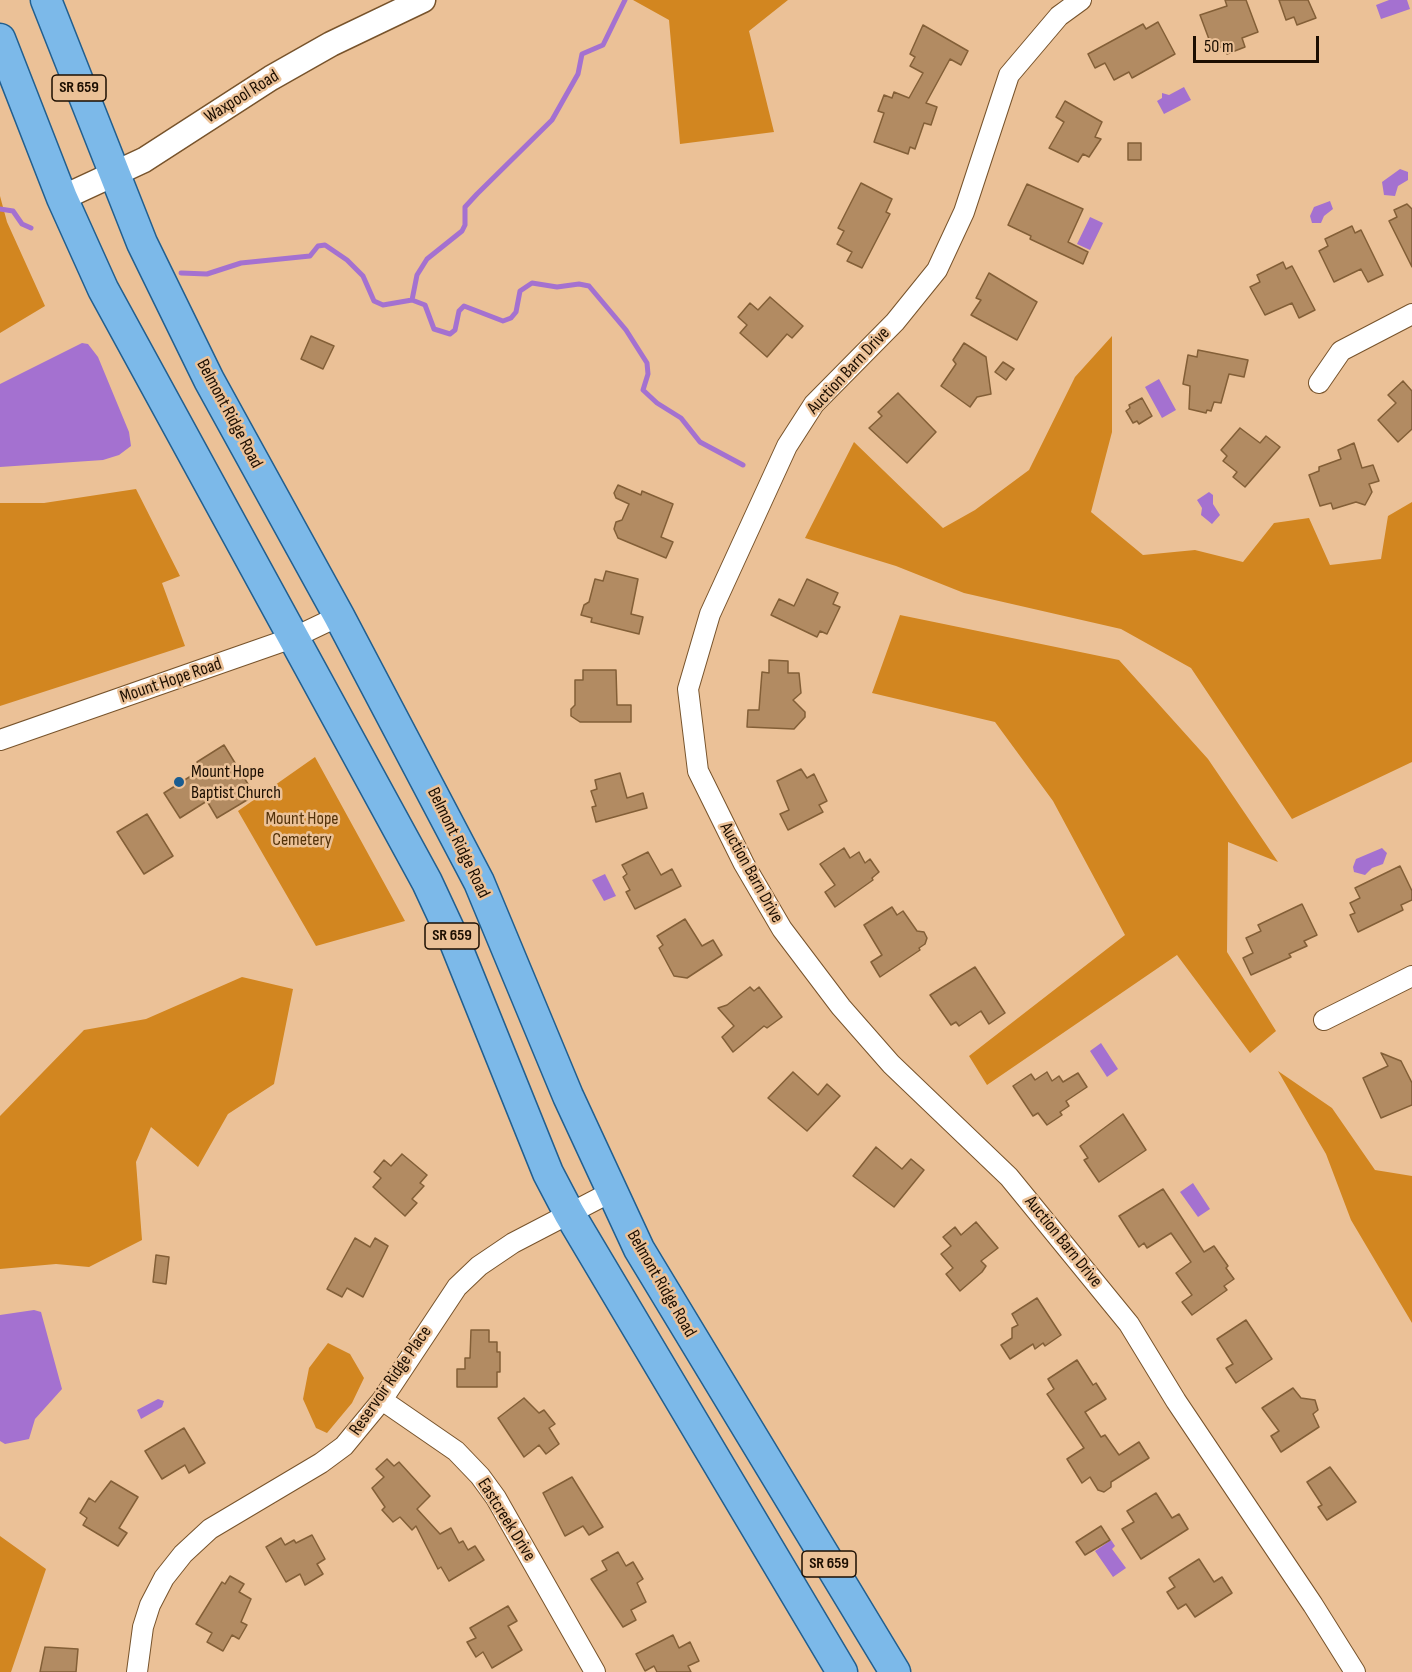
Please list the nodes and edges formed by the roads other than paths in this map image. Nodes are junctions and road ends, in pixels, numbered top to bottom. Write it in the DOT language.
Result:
graph roads {
  1 [pos="46,0"];
  2 [pos="423,0"];
  3 [pos="1081,0"];
  4 [pos="0,39"];
  5 [pos="113,176"];
  6 [pos="62,198"];
  7 [pos="1412,314"];
  8 [pos="1319,383"];
  9 [pos="339,616"];
  10 [pos="295,637"];
  11 [pos="0,740"];
  12 [pos="1412,976"];
  13 [pos="1324,1020"];
  14 [pos="611,1192"];
  15 [pos="568,1213"];
  16 [pos="382,1400"];
  17 [pos="137,1672"];
  18 [pos="595,1672"];
  19 [pos="842,1672"];
  20 [pos="896,1672"];
  21 [pos="1354,1672"];
  1 -- 5 [label="main road, Belmont Ridge Road / SR 659"];
  2 -- 5 [label="street, Waxpool Road"];
  3 -- 21 [label="street, Auction Barn Drive"];
  4 -- 6 [label="main road, SR 659"];
  5 -- 6 [label="street, Waxpool Road"];
  5 -- 9 [label="main road, Belmont Ridge Road / SR 659"];
  6 -- 10 [label="main road, SR 659"];
  7 -- 8 [label="street"];
  9 -- 10 [label="street, Mount Hope Road"];
  9 -- 14 [label="main road, Belmont Ridge Road / SR 659"];
  10 -- 11 [label="street, Mount Hope Road"];
  10 -- 15 [label="main road, SR 659"];
  12 -- 13 [label="street"];
  14 -- 15 [label="street, Reservoir Ridge Place"];
  14 -- 20 [label="main road, Belmont Ridge Road / SR 659"];
  15 -- 16 [label="street, Reservoir Ridge Place"];
  15 -- 19 [label="main road, SR 659"];
  16 -- 17 [label="street, Reservoir Ridge Place"];
  16 -- 18 [label="street, Eastcreek Drive"];
}
